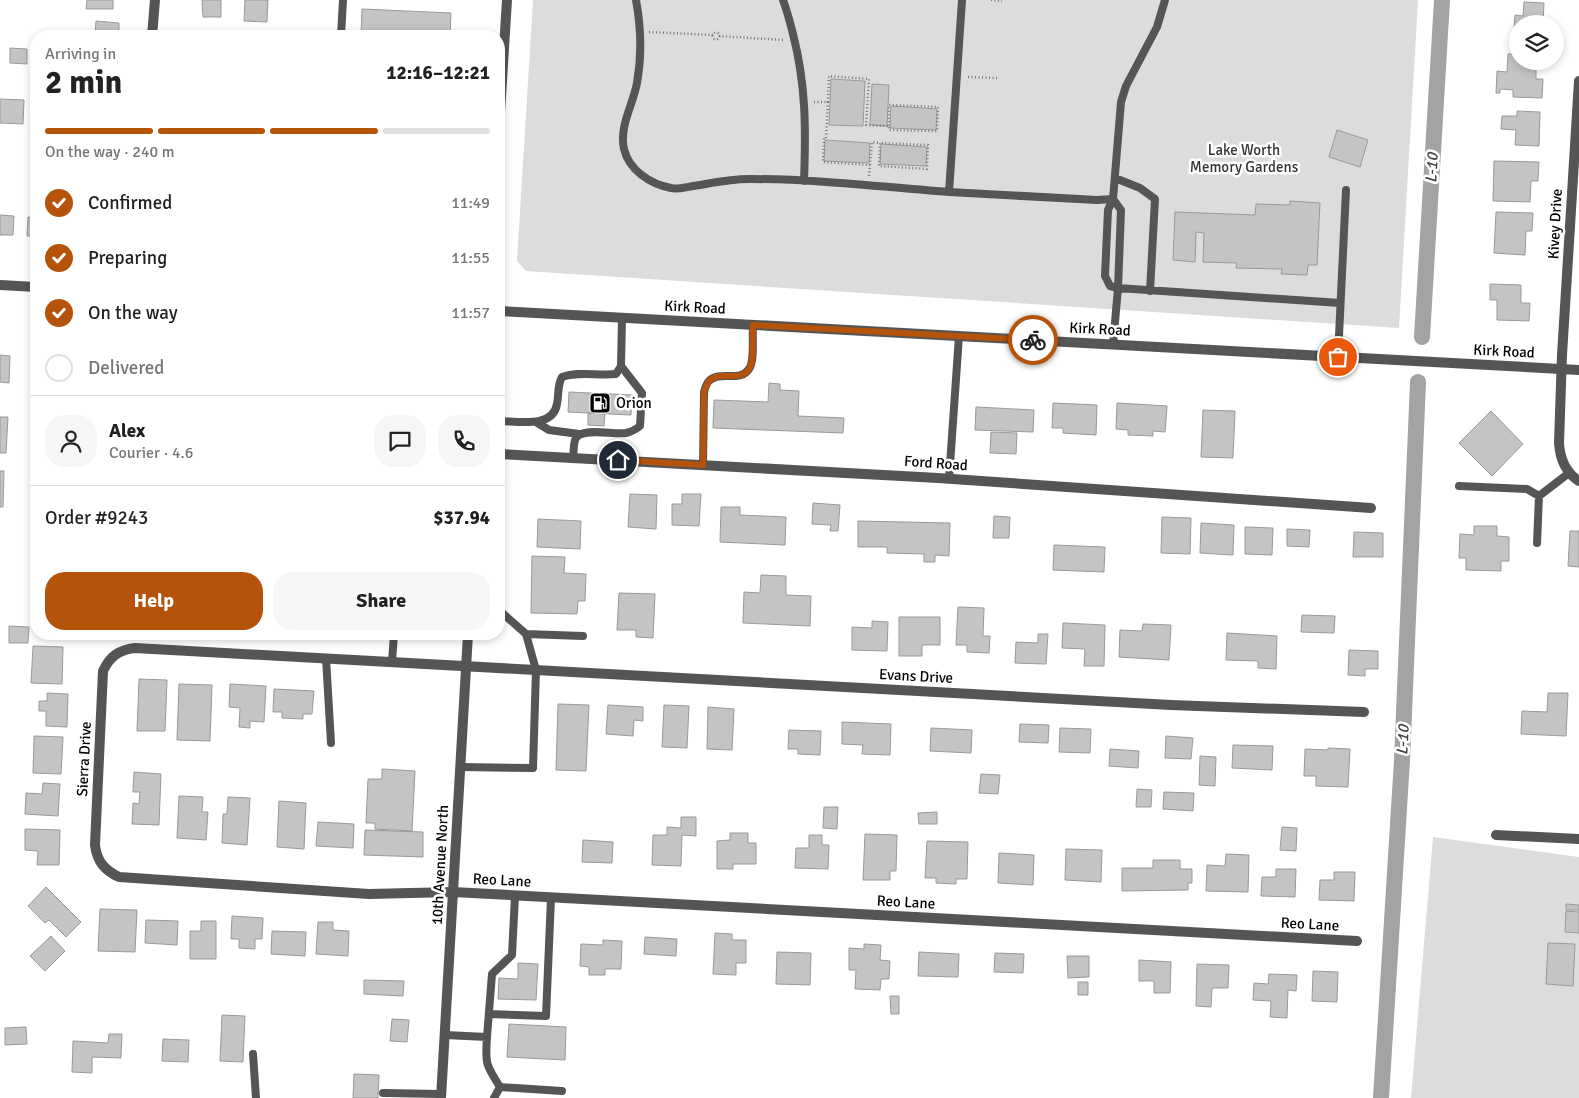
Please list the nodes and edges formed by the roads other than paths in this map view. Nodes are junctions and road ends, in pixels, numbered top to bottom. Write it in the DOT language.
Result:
graph roads {
  1 [pos="155,0"];
  2 [pos="343,0"];
  3 [pos="507,0"];
  4 [pos="636,0"];
  5 [pos="783,0"];
  6 [pos="962,0"];
  7 [pos="1165,0"];
  8 [pos="152,30"];
  9 [pos="341,30"];
  10 [pos="505,32"];
  11 [pos="1579,81"];
  12 [pos="1115,178"];
  13 [pos="804,181"];
  14 [pos="1346,190"];
  15 [pos="949,192"];
  16 [pos="1113,199"];
  17 [pos="0,285"];
  18 [pos="30,287"];
  19 [pos="1118,288"];
  20 [pos="1150,291"];
  21 [pos="1340,303"];
  22 [pos="505,311"];
  23 [pos="622,318"];
  24 [pos="753,325"];
  25 [pos="959,336"];
  26 [pos="1113,345"];
  27 [pos="1338,357"];
  28 [pos="621,366"];
  29 [pos="1563,369"];
  30 [pos="1579,370"];
  31 [pos="505,421"];
  32 [pos="536,422"];
  33 [pos="579,434"];
  34 [pos="505,454"];
  35 [pos="573,458"];
  36 [pos="703,465"];
  37 [pos="1569,473"];
  38 [pos="949,479"];
  39 [pos="1579,482"];
  40 [pos="1459,486"];
  41 [pos="1539,496"];
  42 [pos="1370,508"];
  43 [pos="1537,543"];
  44 [pos="505,615"];
  45 [pos="526,634"];
  46 [pos="583,636"];
  47 [pos="394,640"];
  48 [pos="468,640"];
  49 [pos="326,658"];
  50 [pos="392,662"];
  51 [pos="466,666"];
  52 [pos="536,670"];
  53 [pos="1364,712"];
  54 [pos="331,743"];
  55 [pos="460,767"];
  56 [pos="1496,835"];
  57 [pos="1579,839"];
  58 [pos="453,892"];
  59 [pos="516,896"];
  60 [pos="551,898"];
  61 [pos="1357,941"];
  62 [pos="489,1014"];
  63 [pos="445,1035"];
  64 [pos="487,1037"];
  65 [pos="253,1054"];
  66 [pos="500,1087"];
  67 [pos="562,1091"];
  68 [pos="383,1092"];
  69 [pos="441,1096"];
  70 [pos="256,1098"];
  71 [pos="494,1098"];
  1 -- 8 [label="street"];
  2 -- 9 [label="lane"];
  3 -- 10 [label="street"];
  4 -- 13 [label="lane"];
  5 -- 13 [label="lane"];
  6 -- 15 [label="lane"];
  7 -- 12 [label="lane"];
  11 -- 29 [label="street, Kivey Drive"];
  12 -- 16 [label="lane"];
  12 -- 20 [label="lane"];
  13 -- 15 [label="lane"];
  14 -- 21 [label="lane"];
  15 -- 16 [label="lane"];
  16 -- 19 [label="lane"];
  16 -- 19 [label="lane"];
  17 -- 18 [label="street"];
  19 -- 20 [label="lane"];
  19 -- 26 [label="lane"];
  20 -- 21 [label="lane"];
  21 -- 27 [label="lane"];
  22 -- 23 [label="street, Kirk Road"];
  23 -- 24 [label="street, Kirk Road"];
  23 -- 28 [label="lane"];
  24 -- 25 [label="street, Kirk Road"];
  24 -- 36 [label="lane"];
  25 -- 26 [label="street, Kirk Road"];
  25 -- 38 [label="lane"];
  26 -- 27 [label="street, Kirk Road"];
  27 -- 29 [label="street, Kirk Road"];
  28 -- 32 [label="lane"];
  28 -- 33 [label="lane"];
  29 -- 30 [label="street, Kirk Road"];
  29 -- 37 [label="street, Kivey Drive"];
  31 -- 32 [label="lane"];
  32 -- 33 [label="lane"];
  33 -- 35 [label="lane"];
  34 -- 35 [label="street, Ford Road"];
  35 -- 36 [label="street, Ford Road"];
  36 -- 38 [label="street, Ford Road"];
  37 -- 39 [label="street"];
  37 -- 41 [label="lane"];
  38 -- 42 [label="street, Ford Road"];
  40 -- 41 [label="lane"];
  41 -- 43 [label="lane"];
  44 -- 45 [label="lane"];
  45 -- 46 [label="lane"];
  45 -- 52 [label="lane"];
  47 -- 50 [label="lane"];
  48 -- 51 [label="street, 10th Avenue North"];
  49 -- 50 [label="street, Sierra Drive"];
  49 -- 54 [label="lane"];
  49 -- 58 [label="street, Sierra Drive"];
  50 -- 51 [label="street, Sierra Drive"];
  51 -- 52 [label="street, Evans Drive"];
  51 -- 55 [label="street, 10th Avenue North"];
  52 -- 53 [label="street, Evans Drive"];
  52 -- 55 [label="lane"];
  55 -- 58 [label="street, 10th Avenue North"];
  56 -- 57 [label="street"];
  58 -- 59 [label="street, Reo Lane"];
  58 -- 63 [label="street, 10th Avenue North"];
  59 -- 60 [label="street, Reo Lane"];
  59 -- 62 [label="lane"];
  60 -- 61 [label="street, Reo Lane"];
  60 -- 62 [label="lane"];
  62 -- 64 [label="lane"];
  63 -- 64 [label="lane"];
  63 -- 69 [label="street, 10th Avenue North"];
  64 -- 66 [label="lane"];
  65 -- 70 [label="lane"];
  66 -- 67 [label="lane"];
  66 -- 71 [label="lane"];
  68 -- 69 [label="lane"];
}
